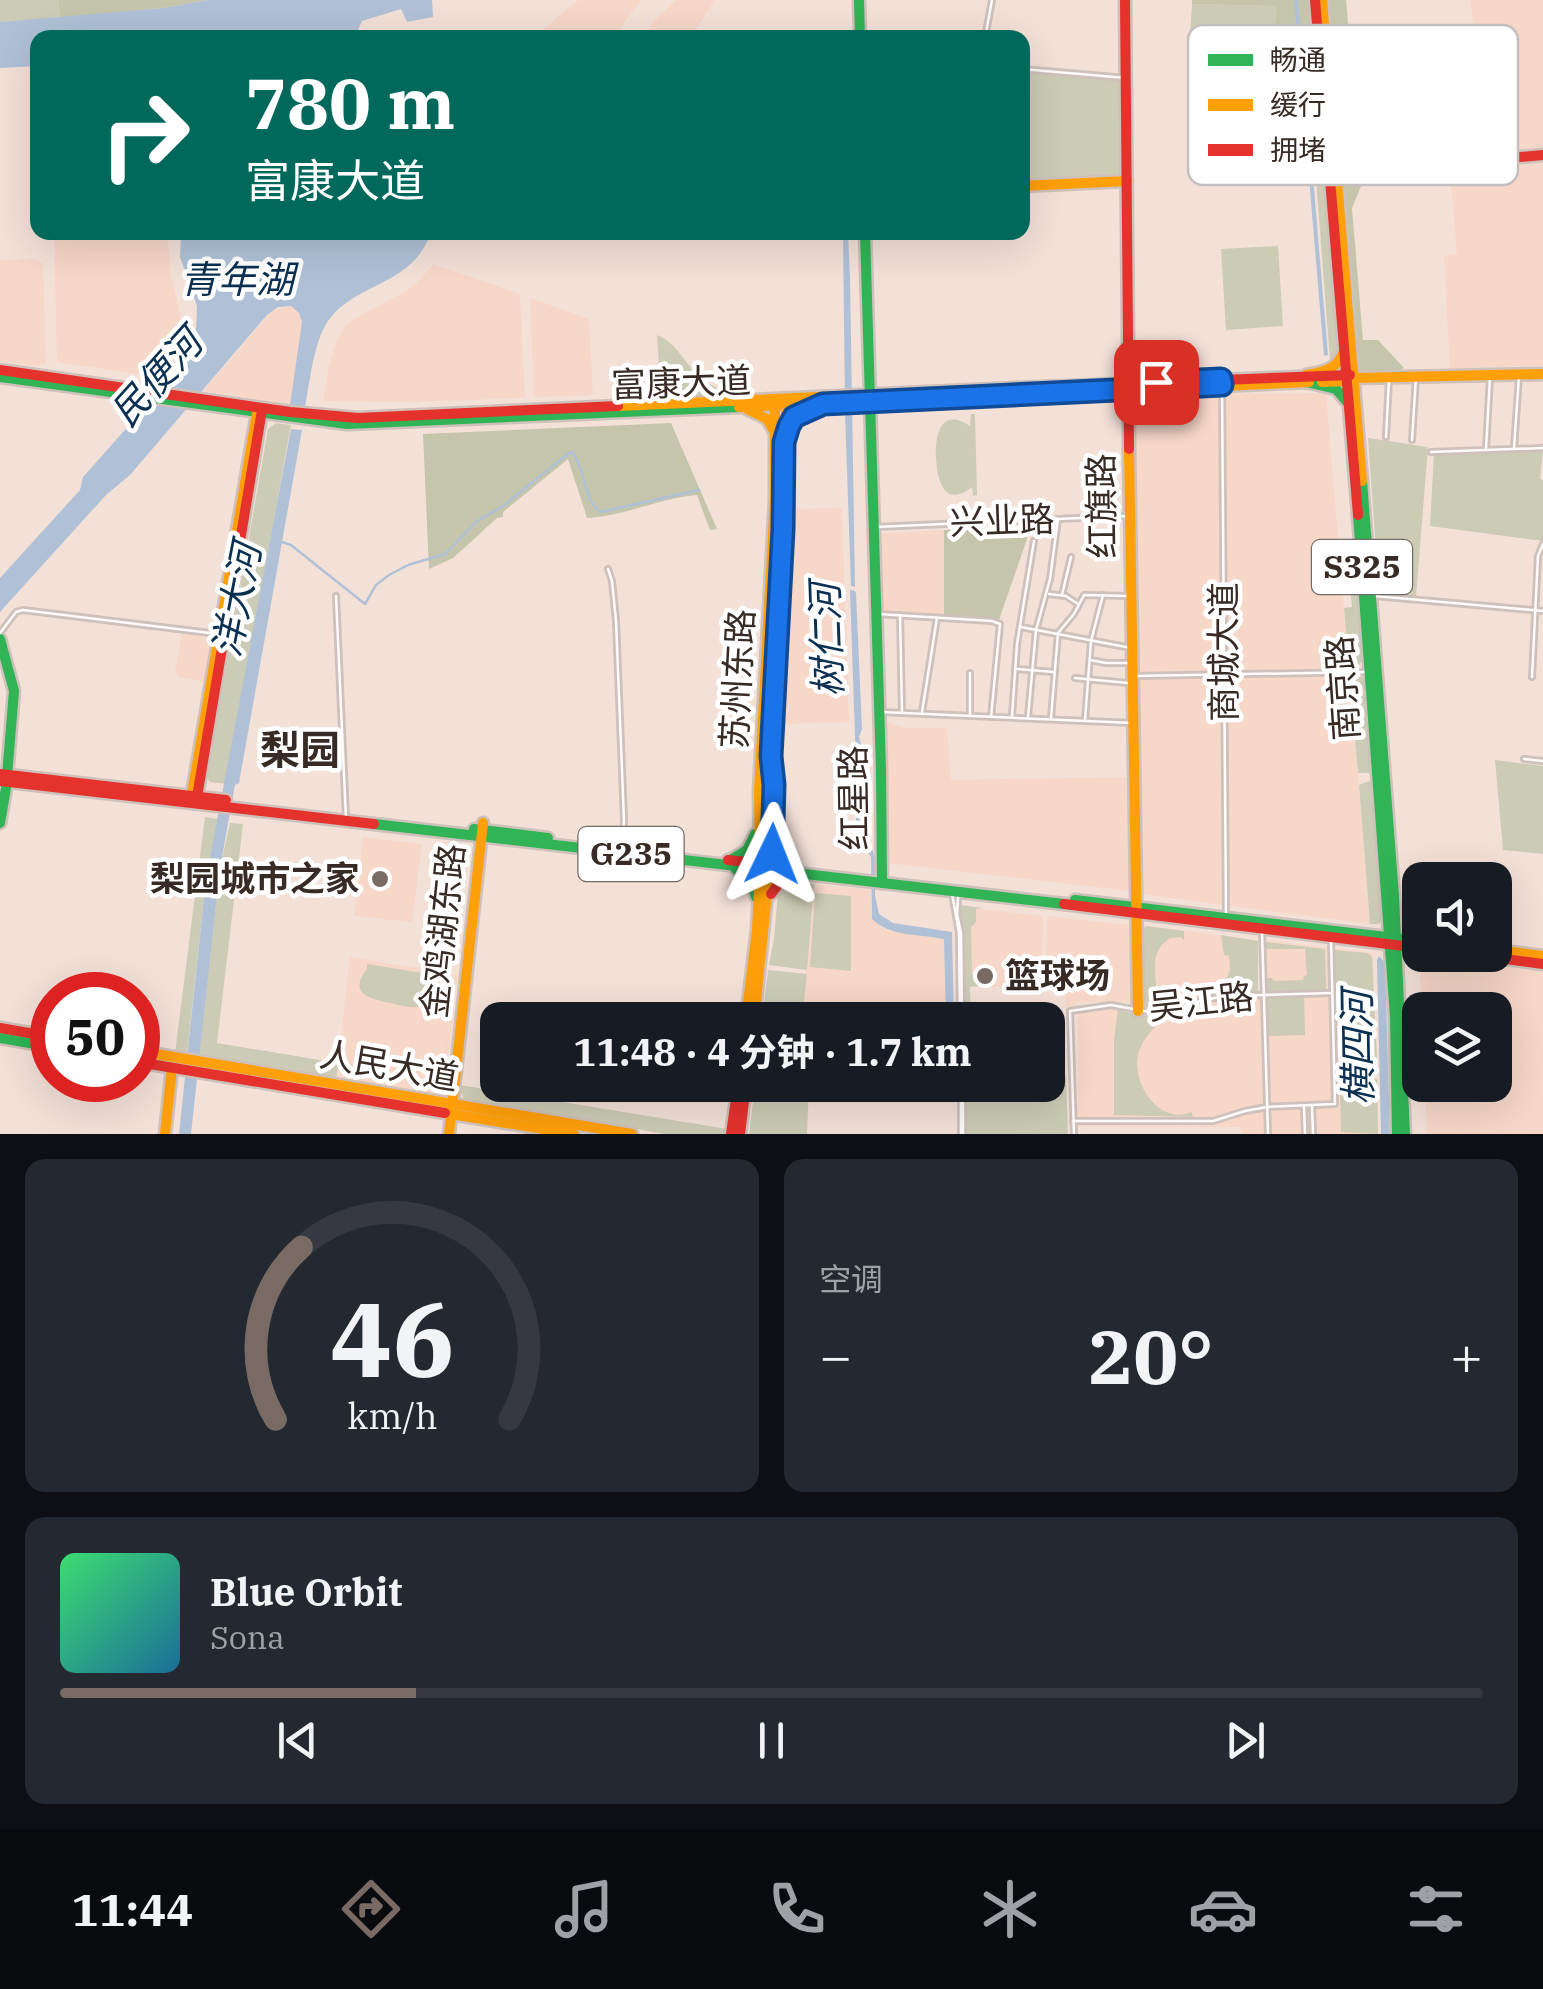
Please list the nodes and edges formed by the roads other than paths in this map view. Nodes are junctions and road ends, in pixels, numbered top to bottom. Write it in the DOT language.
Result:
graph roads {
  1 [pos="858,0"];
  2 [pos="992,0"];
  3 [pos="1125,0"];
  4 [pos="1314,0"];
  5 [pos="1322,0"];
  6 [pos="1316,25"];
  7 [pos="1324,25"];
  8 [pos="860,30"];
  9 [pos="986,30"];
  10 [pos="1030,70"];
  11 [pos="1126,78"];
  12 [pos="1543,155"];
  13 [pos="1518,157"];
  14 [pos="1127,182"];
  15 [pos="1330,185"];
  16 [pos="1338,185"];
  17 [pos="1030,186"];
  18 [pos="866,240"];
  19 [pos="1344,337"];
  20 [pos="0,373"];
  21 [pos="1543,374"];
  22 [pos="1519,375"];
  23 [pos="1490,376"];
  24 [pos="1390,377"];
  25 [pos="1416,377"];
  26 [pos="1350,378"];
  27 [pos="1306,379"];
  28 [pos="1222,382"];
  29 [pos="1129,387"];
  30 [pos="870,398"];
  31 [pos="781,403"];
  32 [pos="823,404"];
  33 [pos="739,406"];
  34 [pos="260,410"];
  35 [pos="1351,414"];
  36 [pos="1386,437"];
  37 [pos="1412,440"];
  38 [pos="780,442"];
  39 [pos="1543,448"];
  40 [pos="1514,449"];
  41 [pos="1486,450"];
  42 [pos="1431,452"];
  43 [pos="1130,516"];
  44 [pos="1058,519"];
  45 [pos="874,527"];
  46 [pos="1034,542"];
  47 [pos="1543,544"];
  48 [pos="1071,557"];
  49 [pos="608,569"];
  50 [pos="1046,594"];
  51 [pos="1062,595"];
  52 [pos="336,596"];
  53 [pos="1103,596"];
  54 [pos="1131,596"];
  55 [pos="1371,596"];
  56 [pos="1080,604"];
  57 [pos="1536,610"];
  58 [pos="1543,611"];
  59 [pos="876,614"];
  60 [pos="900,616"];
  61 [pos="938,618"];
  62 [pos="1020,627"];
  63 [pos="1036,630"];
  64 [pos="1058,633"];
  65 [pos="222,634"];
  66 [pos="0,636"];
  67 [pos="1092,640"];
  68 [pos="1132,648"];
  69 [pos="1089,660"];
  70 [pos="1132,663"];
  71 [pos="1016,669"];
  72 [pos="1031,670"];
  73 [pos="1055,672"];
  74 [pos="1370,672"];
  75 [pos="970,673"];
  76 [pos="1224,675"];
  77 [pos="1075,678"];
  78 [pos="1532,678"];
  79 [pos="1087,680"];
  80 [pos="1132,680"];
  81 [pos="880,712"];
  82 [pos="902,713"];
  83 [pos="922,714"];
  84 [pos="970,716"];
  85 [pos="992,717"];
  86 [pos="1012,718"];
  87 [pos="1028,719"];
  88 [pos="1051,720"];
  89 [pos="1084,721"];
  90 [pos="1133,723"];
  91 [pos="1524,759"];
  92 [pos="1543,759"];
  93 [pos="762,763"];
  94 [pos="3,778"];
  95 [pos="194,800"];
  96 [pos="346,817"];
  97 [pos="0,823"];
  98 [pos="482,830"];
  99 [pos="772,837"];
  100 [pos="622,847"];
  101 [pos="730,863"];
  102 [pos="765,867"];
  103 [pos="797,871"];
  104 [pos="882,880"];
  105 [pos="956,892"];
  106 [pos="1136,910"];
  107 [pos="1226,921"];
  108 [pos="1262,925"];
  109 [pos="1330,936"];
  110 [pos="1393,941"];
  111 [pos="1402,942"];
  112 [pos="1512,952"];
  113 [pos="1543,956"];
  114 [pos="1512,960"];
  115 [pos="1543,964"];
  116 [pos="756,969"];
  117 [pos="1332,993"];
  118 [pos="1264,996"];
  119 [pos="750,1002"];
  120 [pos="755,1002"];
  121 [pos="961,1002"];
  122 [pos="1138,1010"];
  123 [pos="1,1034"];
  124 [pos="30,1035"];
  125 [pos="30,1042"];
  126 [pos="160,1055"];
  127 [pos="160,1066"];
  128 [pos="172,1068"];
  129 [pos="736,1102"];
  130 [pos="744,1102"];
  131 [pos="962,1102"];
  132 [pos="425,1105"];
  133 [pos="1304,1105"];
  134 [pos="1312,1105"];
  135 [pos="1267,1107"];
  136 [pos="452,1109"];
  137 [pos="483,1114"];
  138 [pos="1074,1121"];
  139 [pos="165,1134"];
  140 [pos="449,1134"];
  141 [pos="574,1134"];
  142 [pos="632,1134"];
  143 [pos="732,1134"];
  144 [pos="740,1134"];
  145 [pos="962,1134"];
  146 [pos="1074,1134"];
  147 [pos="1268,1134"];
  148 [pos="1306,1134"];
  149 [pos="1313,1134"];
  150 [pos="1401,1134"];
  1 -- 8 [label="main road"];
  2 -- 9 [label="street"];
  3 -- 11 [label="main road, 红旗路"];
  4 -- 6 [label="main road, 南京路 / S325"];
  5 -- 7 [label="main road, 南京路 / S325"];
  10 -- 11 [label="street"];
  11 -- 14 [label="main road, 红旗路"];
  12 -- 13 [label="main road"];
  14 -- 17 [label="main road"];
  14 -- 29 [label="main road, 红旗路"];
  15 -- 19 [label="main road, 南京路 / S325"];
  16 -- 26 [label="main road, 南京路 / S325"];
  18 -- 30 [label="main road, 红星路"];
  19 -- 26 [label="main road, 南京路 / S325"];
  19 -- 27 [label="main road"];
  20 -- 34 [label="main road, 富康大道"];
  21 -- 22 [label="main road, 富康大道"];
  22 -- 23 [label="main road, 富康大道"];
  22 -- 40 [label="street"];
  23 -- 25 [label="main road, 富康大道"];
  23 -- 41 [label="street"];
  24 -- 25 [label="main road, 富康大道"];
  24 -- 26 [label="main road, 富康大道"];
  24 -- 36 [label="street"];
  25 -- 37 [label="street"];
  26 -- 27 [label="main road, 富康大道"];
  26 -- 35 [label="main road, 南京路 / S325"];
  26 -- 55 [label="main road, 南京路 / S325"];
  27 -- 28 [label="main road, 富康大道"];
  27 -- 35 [label="main road"];
  28 -- 29 [label="main road, 富康大道"];
  28 -- 76 [label="street, 商城大道"];
  29 -- 30 [label="main road, 富康大道"];
  29 -- 43 [label="main road, 红旗路"];
  30 -- 31 [label="main road, 富康大道"];
  30 -- 32 [label="main road, 富康大道"];
  30 -- 45 [label="main road, 红星路"];
  31 -- 32 [label="main road, 富康大道"];
  31 -- 33 [label="main road, 富康大道"];
  31 -- 38 [label="main road, 苏州东路"];
  32 -- 38 [label="main road"];
  33 -- 34 [label="main road, 富康大道"];
  33 -- 38 [label="main road"];
  34 -- 65 [label="main road"];
  35 -- 74 [label="main road, 南京路 / S325"];
  38 -- 93 [label="main road, 苏州东路"];
  38 -- 99 [label="main road, 苏州东路"];
  39 -- 40 [label="street"];
  40 -- 41 [label="street"];
  41 -- 42 [label="street"];
  43 -- 44 [label="street, 兴业路"];
  43 -- 54 [label="main road, 红旗路"];
  44 -- 45 [label="street, 兴业路"];
  44 -- 50 [label="street"];
  45 -- 59 [label="main road, 红星路"];
  46 -- 62 [label="street"];
  47 -- 57 [label="street"];
  48 -- 51 [label="street"];
  49 -- 100 [label="street"];
  50 -- 51 [label="street"];
  50 -- 63 [label="street"];
  51 -- 56 [label="street"];
  52 -- 96 [label="street"];
  53 -- 54 [label="street"];
  53 -- 56 [label="street"];
  53 -- 67 [label="street"];
  54 -- 68 [label="main road, 红旗路"];
  55 -- 57 [label="street"];
  55 -- 110 [label="main road, 南京路 / S325"];
  56 -- 64 [label="street"];
  57 -- 58 [label="street"];
  57 -- 78 [label="street"];
  59 -- 60 [label="street"];
  59 -- 81 [label="main road, 红星路"];
  60 -- 61 [label="street"];
  60 -- 82 [label="street"];
  61 -- 83 [label="street"];
  61 -- 85 [label="street"];
  62 -- 63 [label="street"];
  62 -- 71 [label="street"];
  63 -- 64 [label="street"];
  63 -- 72 [label="street"];
  64 -- 67 [label="street"];
  64 -- 73 [label="street"];
  65 -- 66 [label="street"];
  65 -- 95 [label="main road"];
  66 -- 94 [label="main road"];
  67 -- 68 [label="street"];
  67 -- 69 [label="street"];
  68 -- 70 [label="main road, 红旗路"];
  69 -- 70 [label="street"];
  69 -- 79 [label="street"];
  70 -- 80 [label="main road, 红旗路"];
  71 -- 72 [label="street"];
  71 -- 86 [label="street"];
  72 -- 73 [label="street"];
  72 -- 87 [label="street"];
  73 -- 88 [label="street"];
  74 -- 76 [label="street"];
  74 -- 110 [label="main road, 南京路 / S325"];
  75 -- 84 [label="street"];
  76 -- 80 [label="street"];
  76 -- 107 [label="street, 商城大道"];
  77 -- 79 [label="street"];
  79 -- 80 [label="street"];
  79 -- 89 [label="street"];
  80 -- 90 [label="main road, 红旗路"];
  81 -- 82 [label="street"];
  81 -- 104 [label="main road, 红星路"];
  82 -- 83 [label="street"];
  83 -- 84 [label="street"];
  84 -- 85 [label="street"];
  85 -- 86 [label="street"];
  86 -- 87 [label="street"];
  87 -- 88 [label="street"];
  88 -- 89 [label="street"];
  89 -- 90 [label="street"];
  90 -- 106 [label="main road, 红旗路"];
  91 -- 92 [label="street"];
  93 -- 101 [label="main road"];
  93 -- 102 [label="main road, 苏州东路"];
  94 -- 95 [label="main road, G235"];
  94 -- 97 [label="main road"];
  95 -- 96 [label="main road, G235"];
  96 -- 98 [label="main road, G235"];
  98 -- 100 [label="main road, G235"];
  98 -- 101 [label="main road, G235"];
  98 -- 136 [label="main road, 金鸡湖东路"];
  99 -- 102 [label="main road, 苏州东路"];
  99 -- 103 [label="main road"];
  100 -- 101 [label="main road, G235"];
  101 -- 102 [label="main road, G235"];
  101 -- 116 [label="main road"];
  102 -- 103 [label="main road, G235"];
  102 -- 116 [label="main road, 苏州东路"];
  103 -- 104 [label="main road, G235"];
  103 -- 116 [label="main road"];
  104 -- 105 [label="main road, G235"];
  104 -- 106 [label="main road, G235"];
  105 -- 106 [label="main road, G235"];
  105 -- 121 [label="street"];
  106 -- 107 [label="main road, G235"];
  106 -- 122 [label="main road, 红旗路"];
  107 -- 108 [label="main road, G235"];
  108 -- 109 [label="main road, G235"];
  108 -- 110 [label="main road, G235"];
  108 -- 118 [label="street"];
  109 -- 110 [label="main road, G235"];
  109 -- 117 [label="street"];
  110 -- 111 [label="main road, G235"];
  110 -- 150 [label="main road, 南京路 / S325"];
  112 -- 113 [label="main road"];
  114 -- 115 [label="main road"];
  116 -- 119 [label="main road, 苏州东路"];
  116 -- 120 [label="main road, 苏州东路"];
  117 -- 118 [label="street, 吴江路"];
  117 -- 134 [label="street"];
  118 -- 122 [label="street, 吴江路"];
  118 -- 135 [label="street"];
  122 -- 138 [label="street, 吴江路"];
  123 -- 124 [label="main road"];
  123 -- 125 [label="main road"];
  126 -- 132 [label="main road, 人民大道"];
  127 -- 128 [label="main road, 人民大道"];
  128 -- 132 [label="main road, 人民大道"];
  128 -- 139 [label="main road"];
  129 -- 143 [label="main road"];
  130 -- 144 [label="main road"];
  131 -- 145 [label="street"];
  132 -- 136 [label="main road, 人民大道"];
  133 -- 134 [label="street"];
  133 -- 135 [label="street"];
  133 -- 148 [label="street"];
  134 -- 149 [label="street"];
  135 -- 138 [label="street"];
  135 -- 147 [label="street"];
  136 -- 137 [label="main road, 人民大道"];
  136 -- 140 [label="main road, 金鸡湖东路"];
  137 -- 141 [label="main road, 人民大道"];
  137 -- 142 [label="main road, 人民大道"];
  138 -- 146 [label="street"];
}
